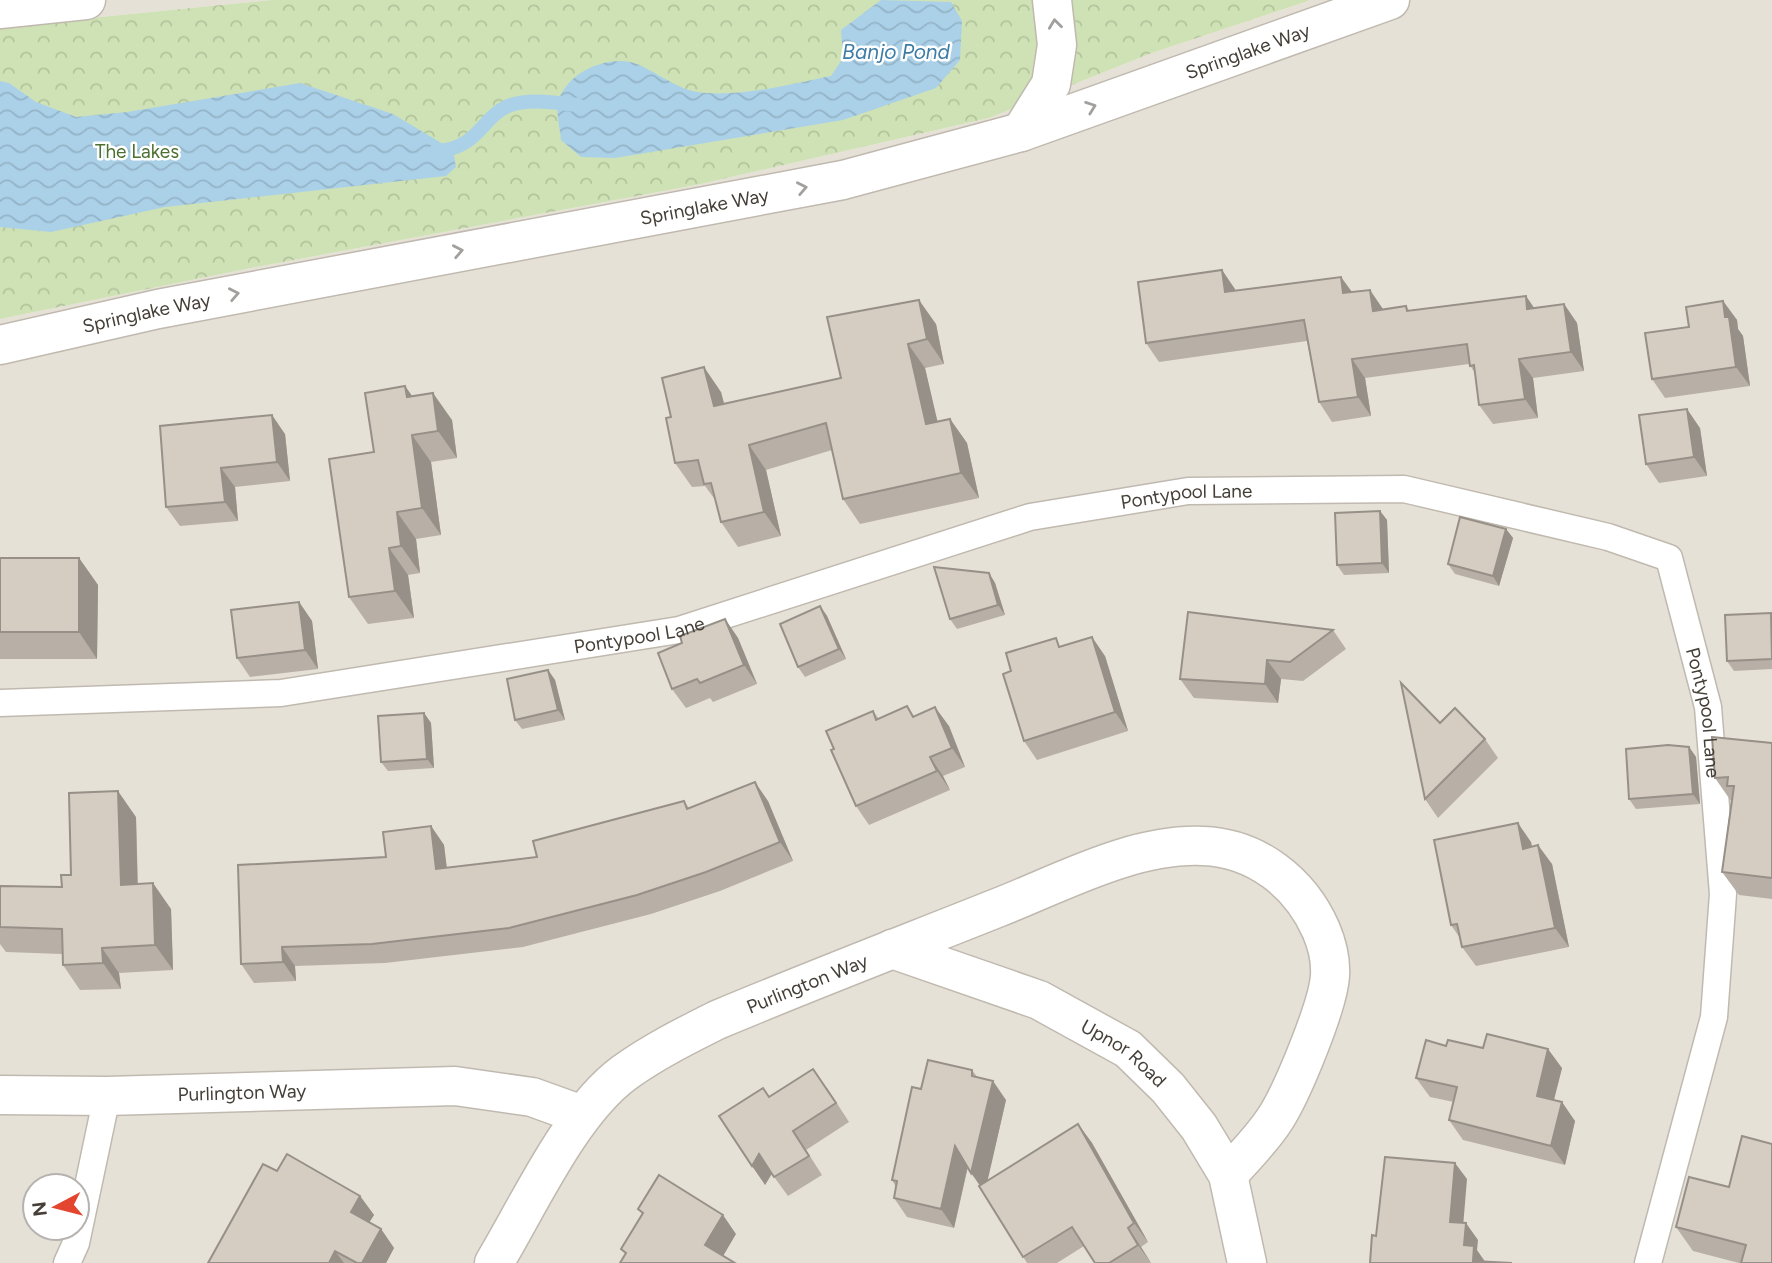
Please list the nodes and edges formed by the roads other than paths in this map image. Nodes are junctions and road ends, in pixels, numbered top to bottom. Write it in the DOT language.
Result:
graph roads {
  1 [pos="86,0"];
  2 [pos="1052,0"];
  3 [pos="1390,0"];
  4 [pos="0,9"];
  5 [pos="1021,132"];
  6 [pos="0,345"];
  7 [pos="0,703"];
  8 [pos="892,949"];
  9 [pos="0,1094"];
  10 [pos="107,1096"];
  11 [pos="582,1115"];
  12 [pos="1228,1175"];
  13 [pos="68,1263"];
  14 [pos="494,1263"];
  15 [pos="1247,1263"];
  16 [pos="1648,1263"];
  1 -- 4 [label="street"];
  5 -- 2 [label="street, one-way"];
  5 -- 3 [label="street, Springlake Way, one-way"];
  6 -- 5 [label="street, Springlake Way, one-way"];
  7 -- 16 [label="lane, Pontypool Lane"];
  8 -- 11 [label="street, Purlington Way"];
  8 -- 12 [label="street, Upnor Road"];
  8 -- 12 [label="street, Purlington Way"];
  9 -- 10 [label="street, Purlington Way"];
  10 -- 11 [label="street, Purlington Way"];
  10 -- 13 [label="lane"];
  11 -- 14 [label="street"];
  12 -- 15 [label="street, Upnor Road"];
}
